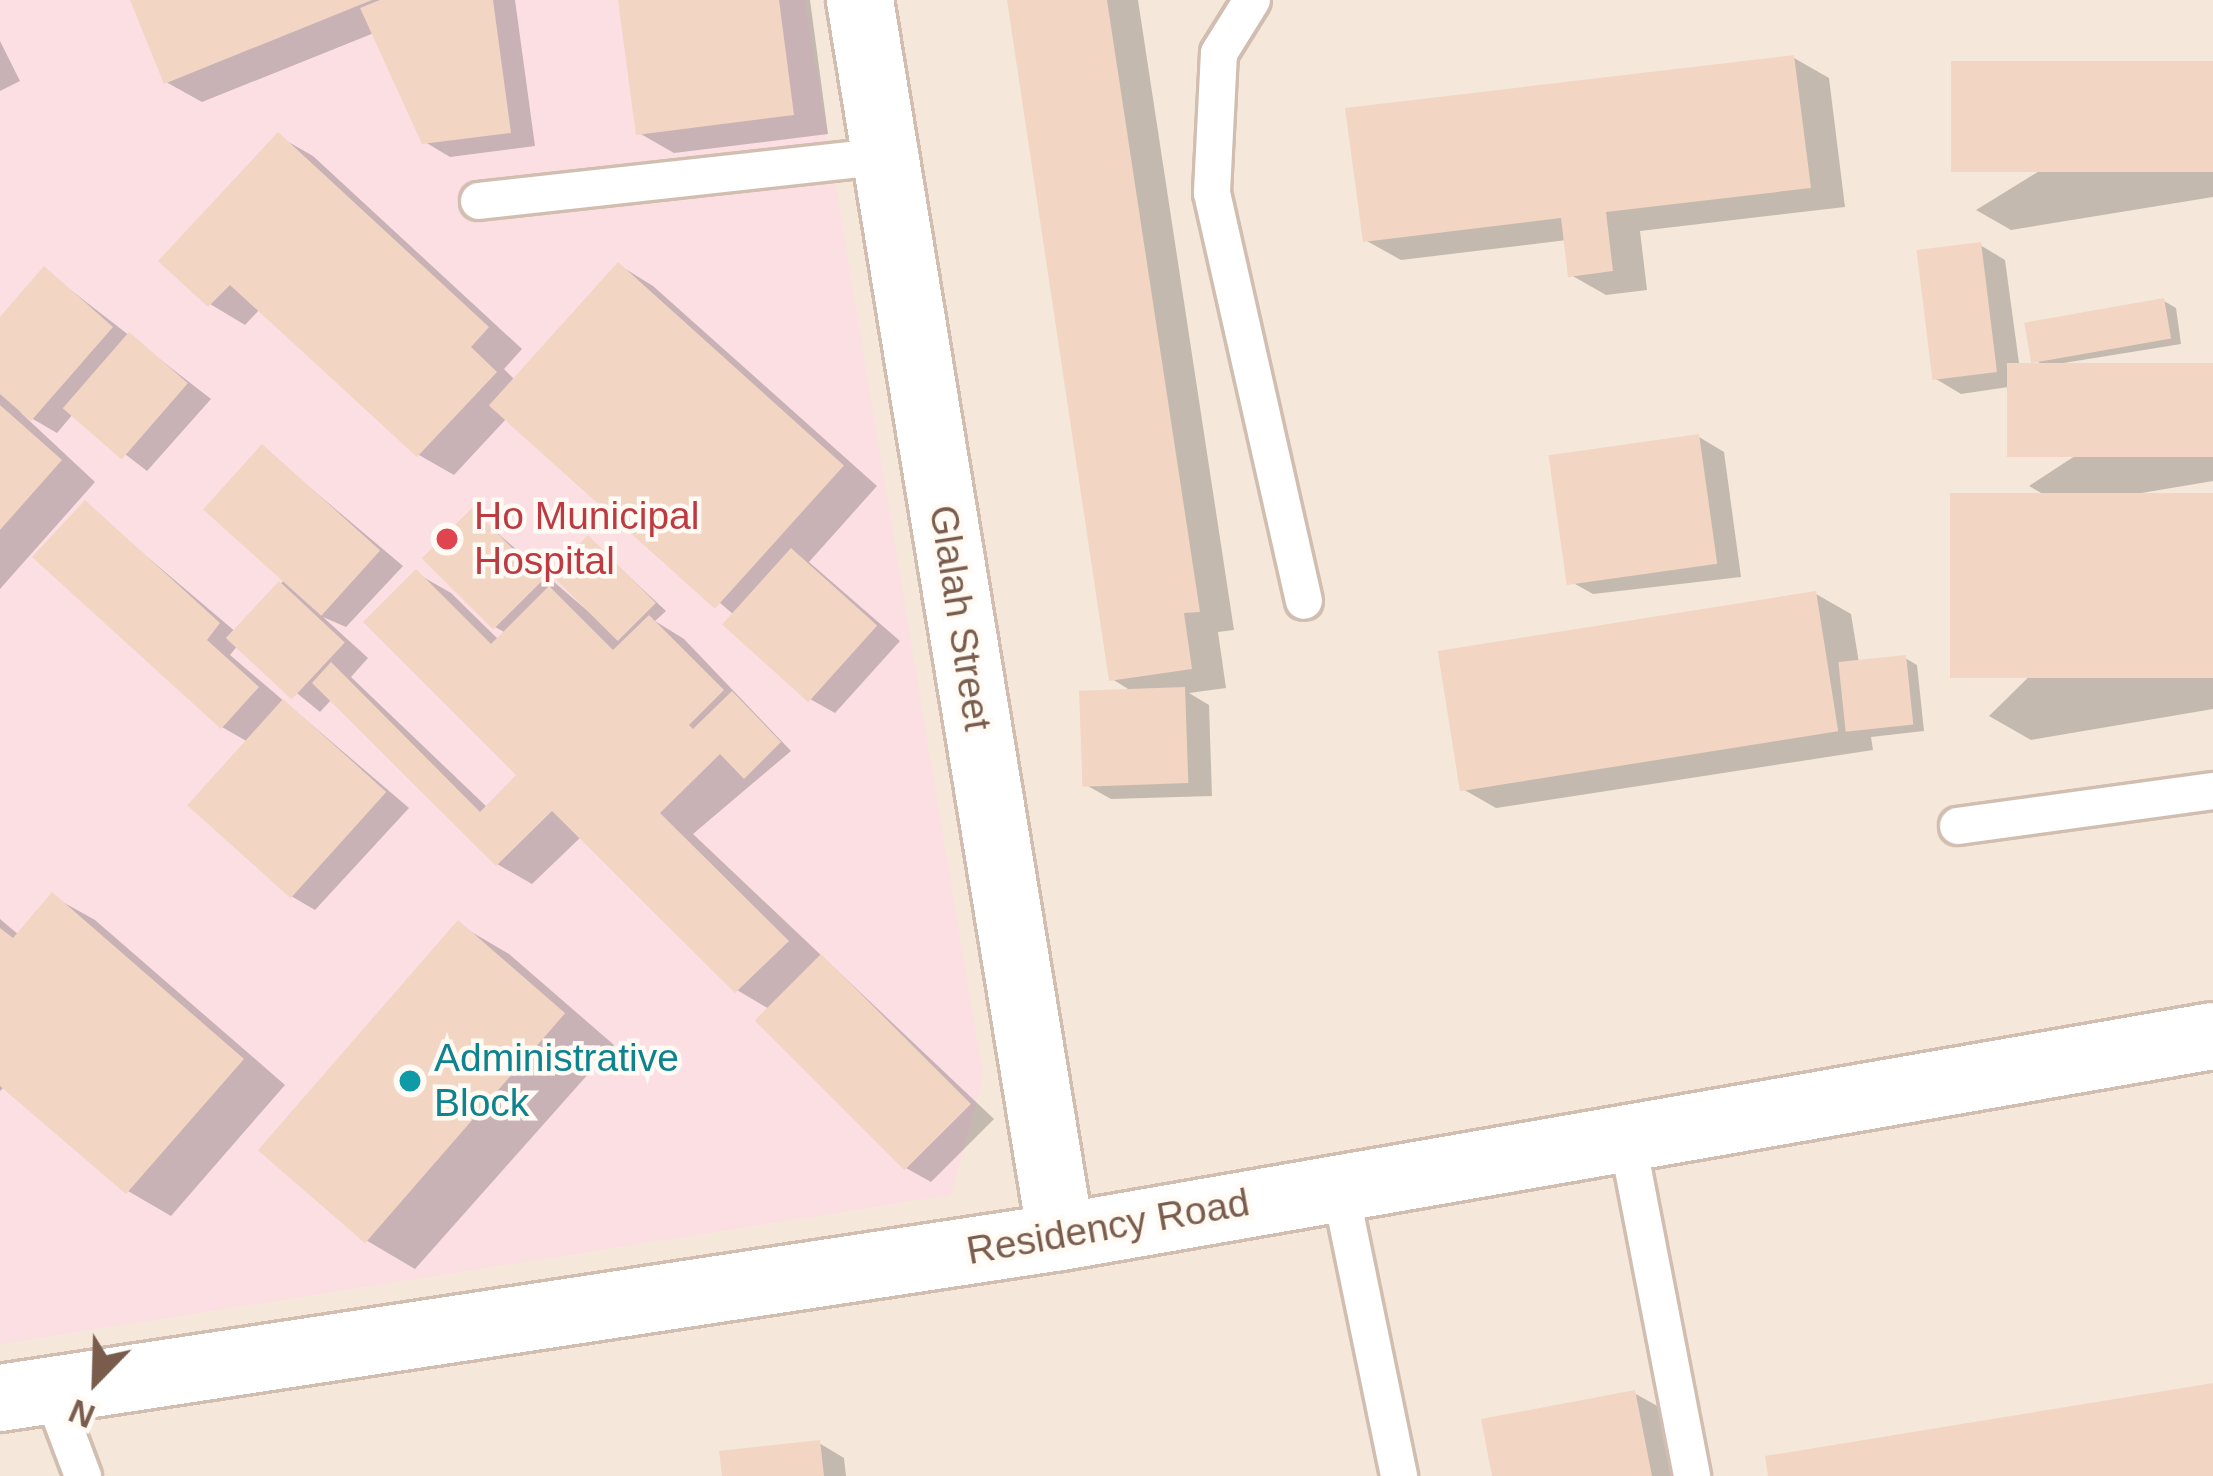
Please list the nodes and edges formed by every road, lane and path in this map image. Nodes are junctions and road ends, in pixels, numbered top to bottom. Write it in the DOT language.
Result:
graph roads {
  1 [pos="860,0"];
  2 [pos="1252,0"];
  3 [pos="885,156"];
  4 [pos="479,201"];
  5 [pos="1304,601"];
  6 [pos="2213,791"];
  7 [pos="1958,826"];
  8 [pos="2213,1036"];
  9 [pos="1627,1138"];
  10 [pos="1340,1188"];
  11 [pos="1061,1237"];
  12 [pos="26,1395"];
  13 [pos="83,1476"];
  14 [pos="1399,1476"];
  15 [pos="1692,1476"];
  1 -- 3 [label="street, Glalah Street"];
  2 -- 5 [label="lane"];
  3 -- 4 [label="lane"];
  3 -- 11 [label="street, Glalah Street"];
  6 -- 7 [label="lane"];
  8 -- 9 [label="street, Residency Road"];
  9 -- 10 [label="street, Residency Road"];
  9 -- 15 [label="lane"];
  10 -- 11 [label="street, Residency Road"];
  10 -- 14 [label="lane"];
  11 -- 12 [label="street, Residency Road"];
  12 -- 13 [label="lane"];
}
